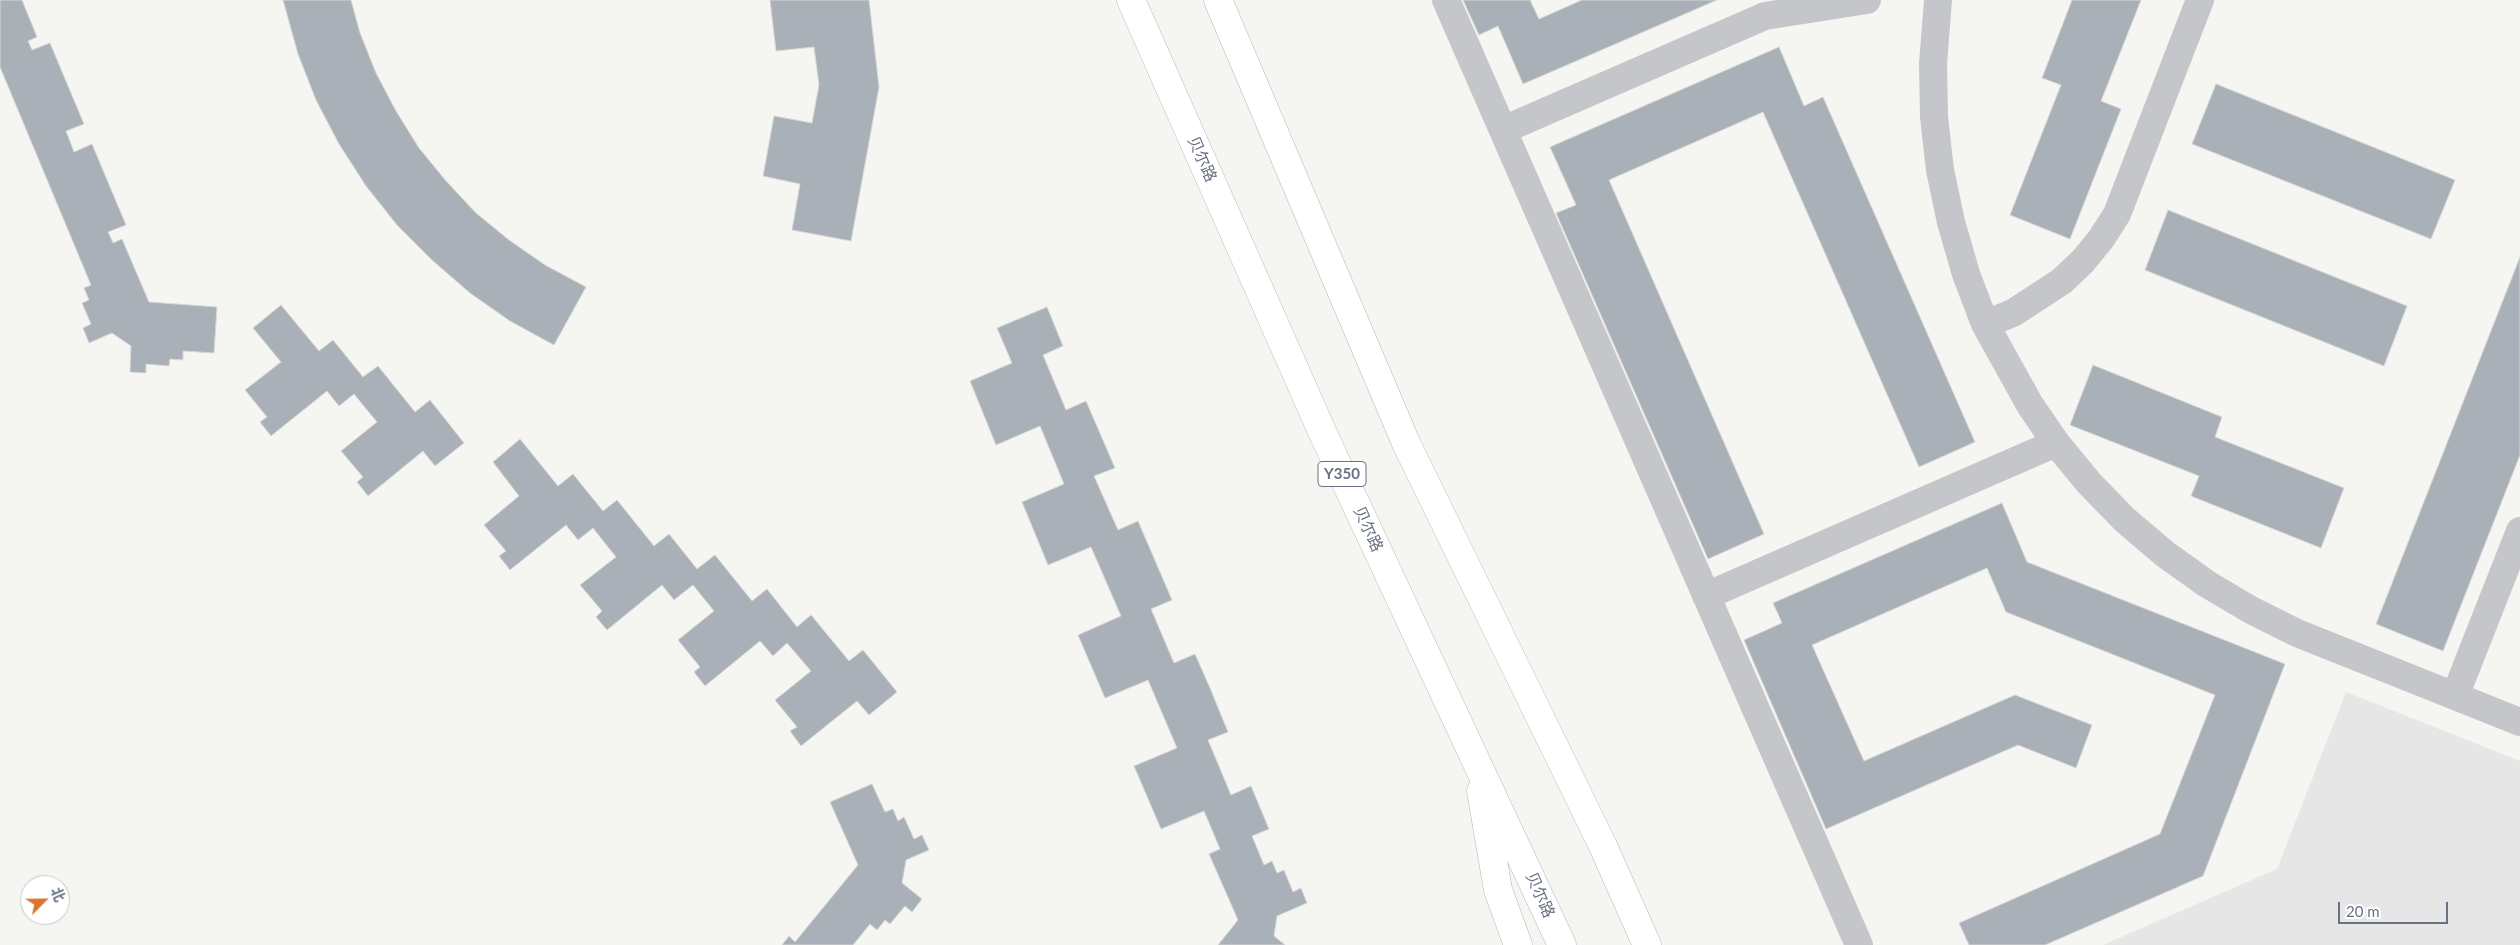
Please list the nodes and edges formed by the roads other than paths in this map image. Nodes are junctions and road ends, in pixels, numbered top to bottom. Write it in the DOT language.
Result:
graph roads {
  1 [pos="1131,0"];
  2 [pos="1218,0"];
  3 [pos="1446,0"];
  4 [pos="1866,0"];
  5 [pos="1938,0"];
  6 [pos="2200,0"];
  7 [pos="1503,130"];
  8 [pos="1985,324"];
  9 [pos="2056,443"];
  10 [pos="2520,531"];
  11 [pos="1706,596"];
  12 [pos="2455,696"];
  13 [pos="2520,722"];
  14 [pos="1475,757"];
  15 [pos="1518,945"];
  16 [pos="1562,945"];
  17 [pos="1647,945"];
  18 [pos="1859,945"];
  1 -- 14 [label="main road, 贝尔路 / Y350"];
  2 -- 17 [label="main road"];
  3 -- 7 [label="street"];
  4 -- 7 [label="street"];
  5 -- 8 [label="street"];
  6 -- 8 [label="street"];
  7 -- 11 [label="street"];
  8 -- 9 [label="street"];
  9 -- 11 [label="street"];
  9 -- 12 [label="street"];
  10 -- 12 [label="street"];
  11 -- 18 [label="street"];
  12 -- 13 [label="street"];
  14 -- 15 [label="main road"];
  14 -- 16 [label="main road, 贝尔路 / Y350"];
}
